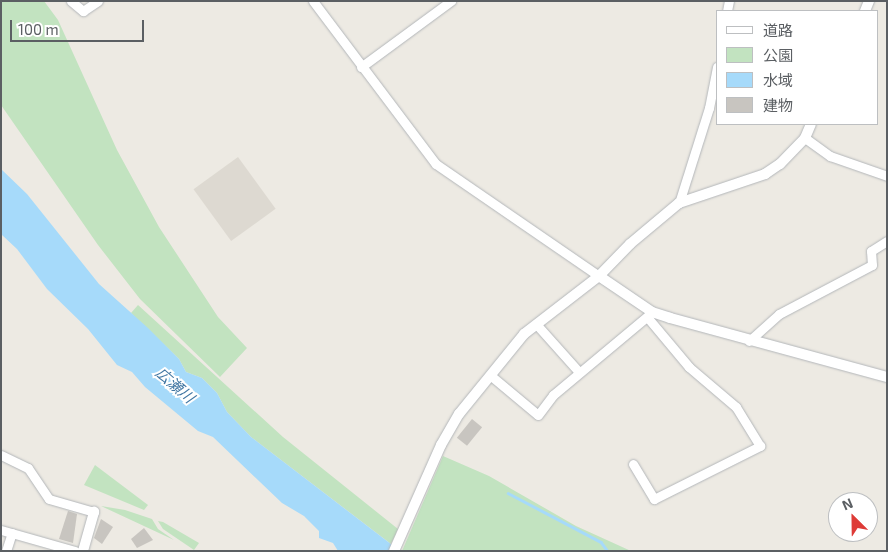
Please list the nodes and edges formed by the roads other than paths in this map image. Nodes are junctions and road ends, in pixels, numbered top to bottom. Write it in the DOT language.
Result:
graph roads {
  1 [pos="71,1"];
  2 [pos="98,1"];
  3 [pos="313,1"];
  4 [pos="451,1"];
  5 [pos="360,66"];
  6 [pos="716,72"];
  7 [pos="811,125"];
  8 [pos="805,138"];
  9 [pos="887,176"];
  10 [pos="679,203"];
  11 [pos="887,241"];
  12 [pos="599,276"];
  13 [pos="649,314"];
  14 [pos="537,324"];
  15 [pos="749,341"];
  16 [pos="579,372"];
  17 [pos="490,375"];
  18 [pos="887,377"];
  19 [pos="1,455"];
  20 [pos="633,464"];
  21 [pos="94,512"];
  22 [pos="1,530"];
  23 [pos="12,533"];
  24 [pos="6,551"];
  25 [pos="76,551"];
  26 [pos="83,551"];
  27 [pos="394,551"];
  1 -- 2 [label="street"];
  3 -- 5 [label="street"];
  4 -- 5 [label="street"];
  5 -- 12 [label="street"];
  6 -- 10 [label="street"];
  7 -- 8 [label="street"];
  8 -- 9 [label="street"];
  8 -- 10 [label="street"];
  10 -- 12 [label="street"];
  11 -- 15 [label="street"];
  12 -- 13 [label="street"];
  12 -- 14 [label="street"];
  13 -- 15 [label="street"];
  13 -- 16 [label="street"];
  13 -- 20 [label="street"];
  14 -- 16 [label="street"];
  14 -- 17 [label="street"];
  15 -- 18 [label="street"];
  16 -- 17 [label="street"];
  17 -- 27 [label="street"];
  19 -- 21 [label="street"];
  21 -- 26 [label="street"];
  22 -- 23 [label="street"];
  23 -- 24 [label="street"];
  23 -- 25 [label="street"];
}
